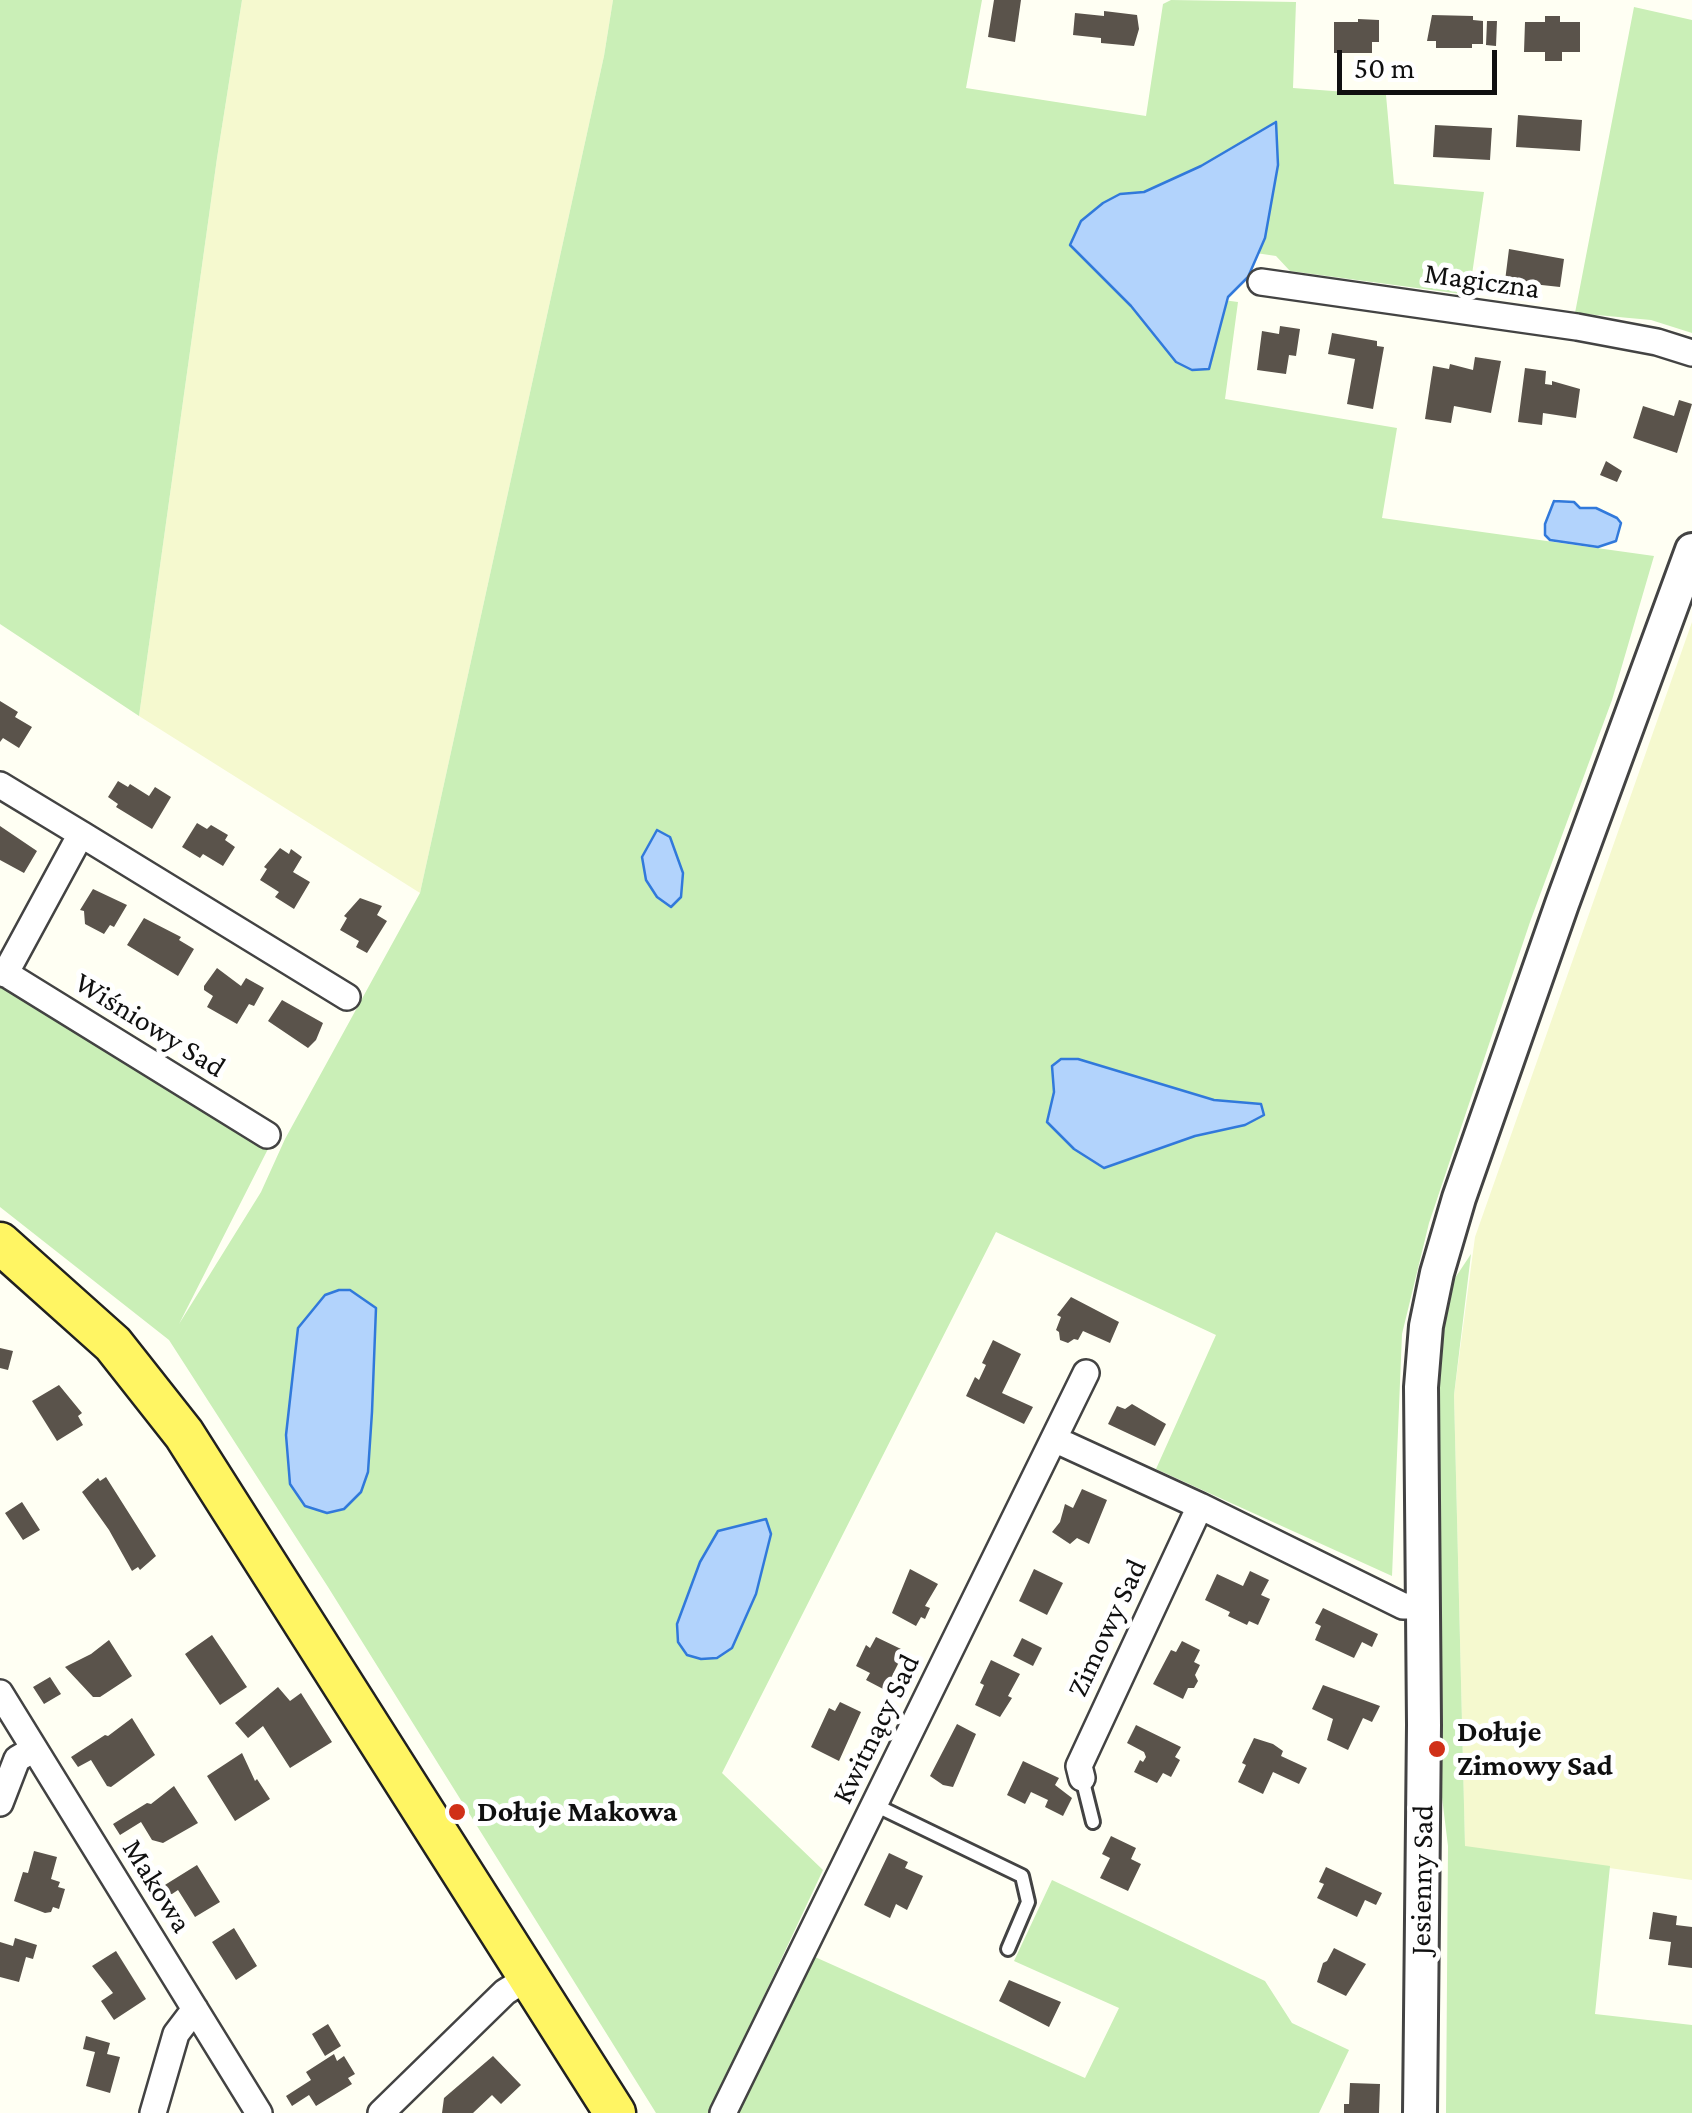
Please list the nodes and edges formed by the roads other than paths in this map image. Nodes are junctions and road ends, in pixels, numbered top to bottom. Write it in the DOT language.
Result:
graph roads {
  1 [pos="1260,282"];
  2 [pos="1692,353"];
  3 [pos="1692,550"];
  4 [pos="0,785"];
  5 [pos="81,834"];
  6 [pos="3,972"];
  7 [pos="347,997"];
  8 [pos="266,1136"];
  9 [pos="0,1243"];
  10 [pos="1086,1373"];
  11 [pos="1056,1440"];
  12 [pos="1200,1506"];
  13 [pos="1424,1606"];
  14 [pos="0,1693"];
  15 [pos="34,1749"];
  16 [pos="1082,1778"];
  17 [pos="0,1803"];
  18 [pos="875,1806"];
  19 [pos="1093,1822"];
  20 [pos="1008,1949"];
  21 [pos="529,1977"];
  22 [pos="195,2010"];
  23 [pos="153,2113"];
  24 [pos="260,2113"];
  25 [pos="381,2113"];
  26 [pos="615,2113"];
  27 [pos="723,2113"];
  28 [pos="1420,2113"];
  1 -- 2 [label="street, Magiczna"];
  3 -- 13 [label="street, Jesienny Sad"];
  4 -- 5 [label="street"];
  5 -- 6 [label="street"];
  5 -- 7 [label="street"];
  6 -- 8 [label="street, Wiśniowy Sad"];
  9 -- 21 [label="main road"];
  10 -- 11 [label="street, Kwitnący Sad"];
  11 -- 12 [label="street"];
  11 -- 18 [label="street, Kwitnący Sad"];
  12 -- 13 [label="street"];
  12 -- 16 [label="street, Zimowy Sad"];
  13 -- 28 [label="street, Jesienny Sad"];
  14 -- 15 [label="street, Makowa"];
  15 -- 17 [label="street"];
  15 -- 22 [label="street, Makowa"];
  16 -- 19 [label="lane"];
  18 -- 20 [label="lane"];
  18 -- 27 [label="street, Kwitnący Sad"];
  21 -- 25 [label="street"];
  21 -- 26 [label="main road"];
  22 -- 23 [label="street"];
  22 -- 24 [label="street, Makowa"];
}
